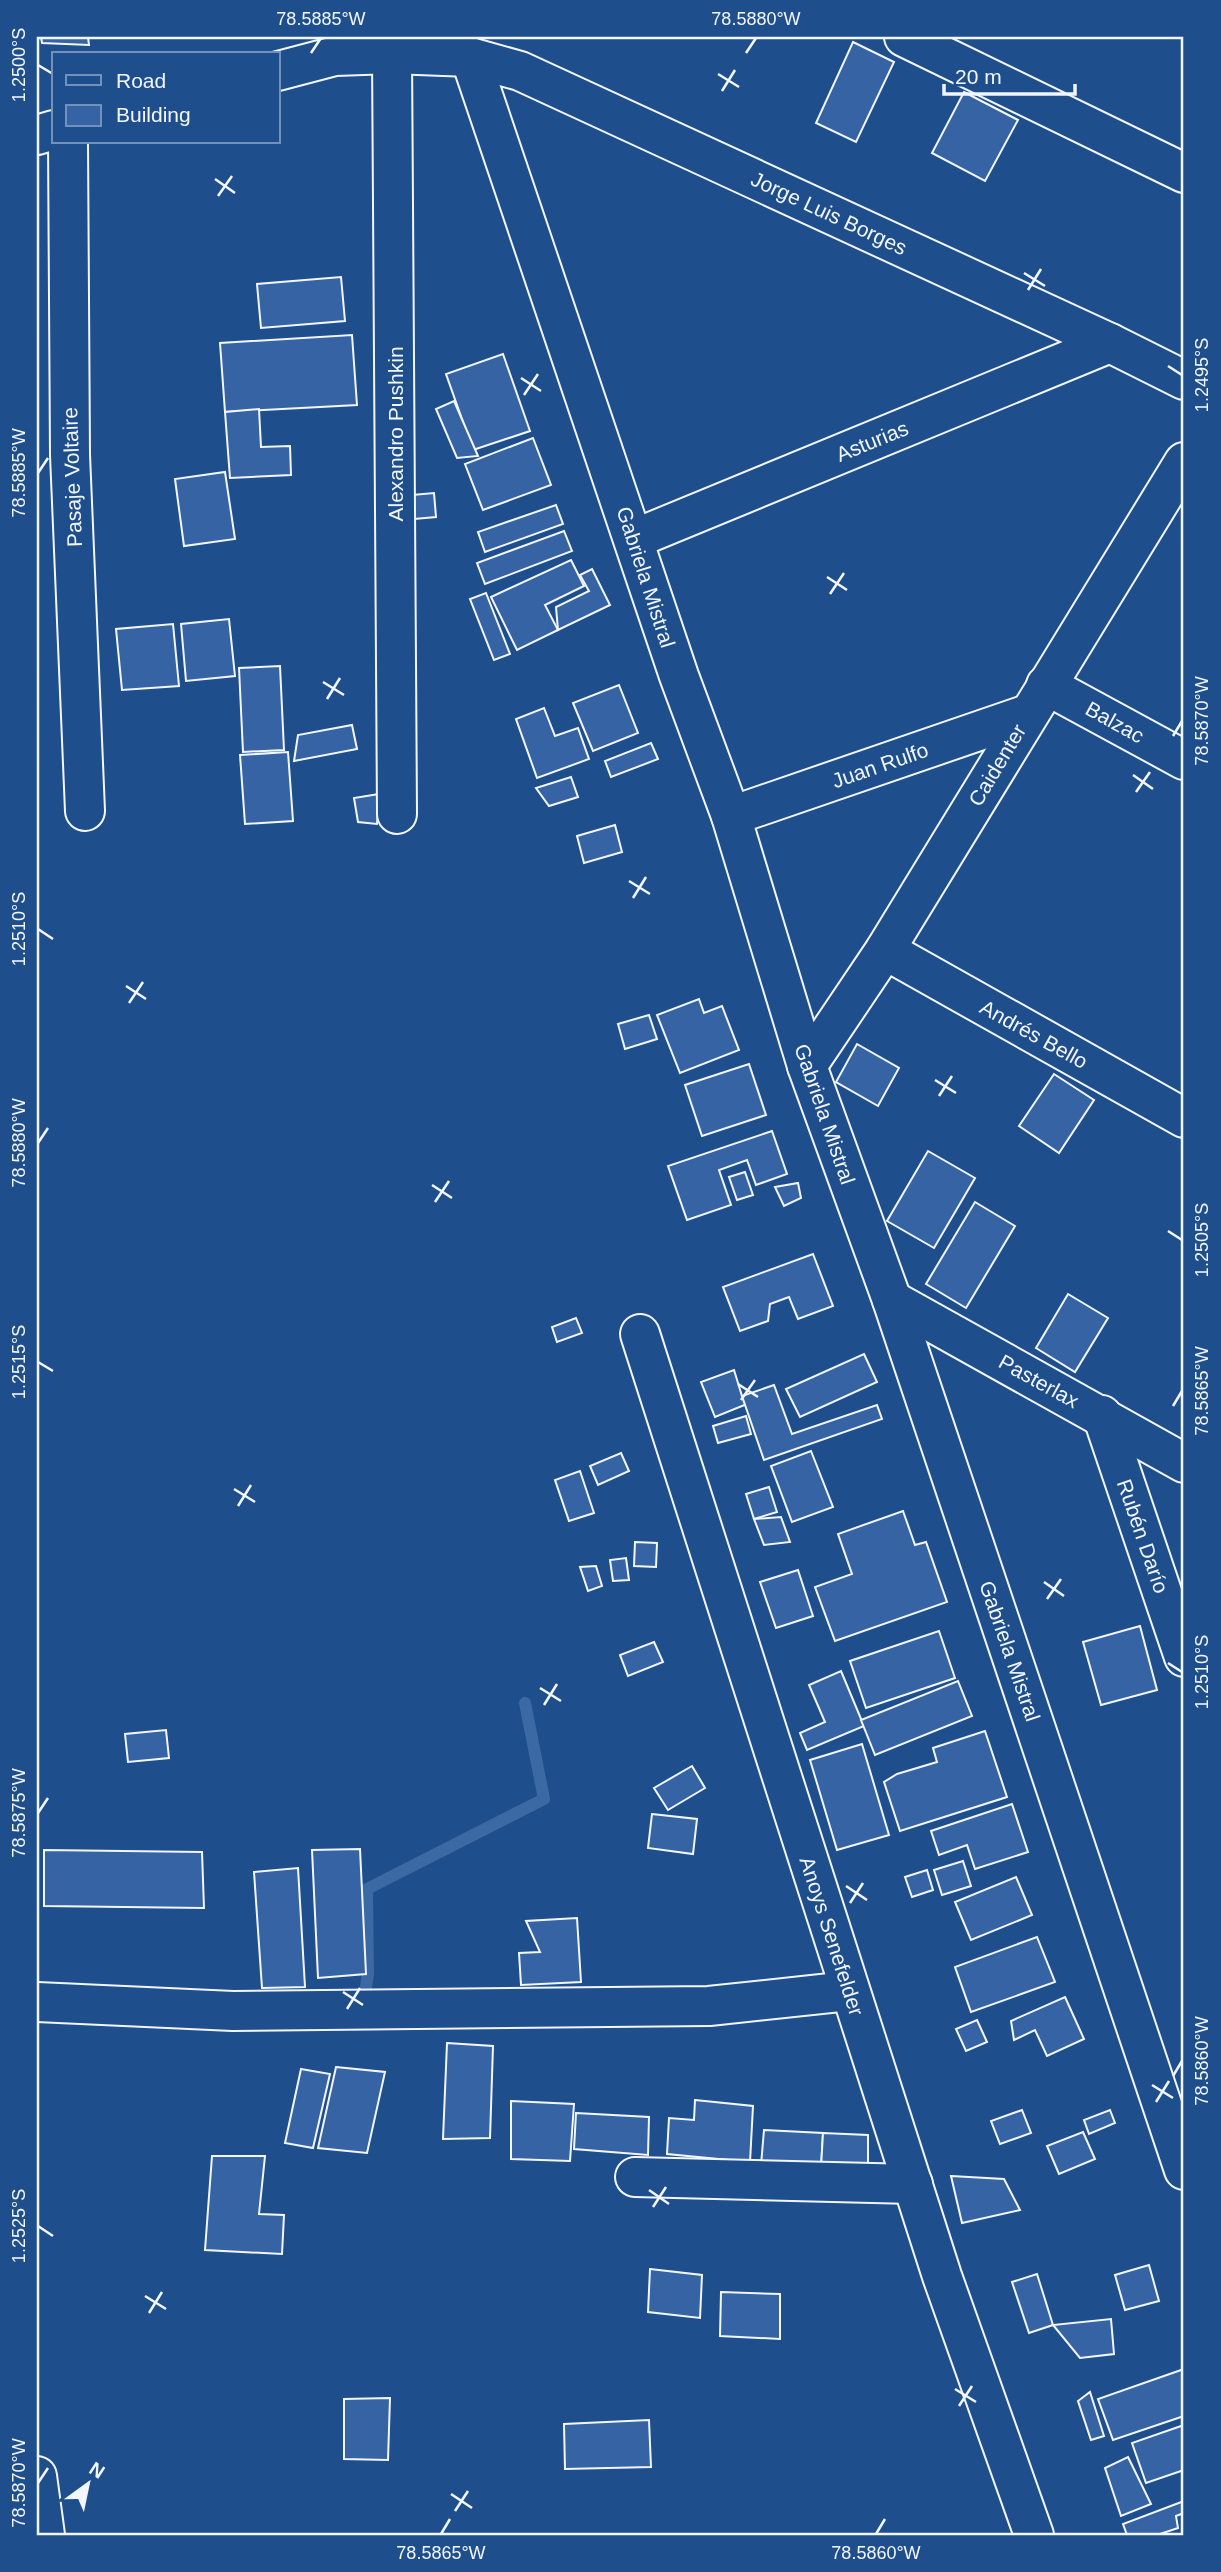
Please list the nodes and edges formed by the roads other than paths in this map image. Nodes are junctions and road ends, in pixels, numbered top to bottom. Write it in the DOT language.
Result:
graph roads {
  1 [pos="904,37"];
  2 [pos="398,45"];
  3 [pos="333,46"];
  4 [pos="470,57"];
  5 [pos="280,70"];
  6 [pos="68,144"];
  7 [pos="1184,173"];
  8 [pos="1110,343"];
  9 [pos="1184,380"];
  10 [pos="1184,461"];
  11 [pos="634,539"];
  12 [pos="1037,699"];
  13 [pos="1184,760"];
  14 [pos="85,811"];
  15 [pos="397,814"];
  16 [pos="731,816"];
  17 [pos="884,950"];
  18 [pos="807,1066"];
  19 [pos="1184,1118"];
  20 [pos="892,1300"];
  21 [pos="640,1334"];
  22 [pos="1102,1415"];
  23 [pos="1184,1463"];
  24 [pos="1184,1657"];
  25 [pos="849,1991"];
  26 [pos="37,2002"];
  27 [pos="1184,2170"];
  28 [pos="635,2177"];
  29 [pos="913,2185"];
  30 [pos="37,2476"];
  31 [pos="45,2535"];
  32 [pos="1034,2535"];
  1 -- 7 [label="street"];
  2 -- 3 [label="street, Jorge Luis Borges"];
  2 -- 4 [label="street, Jorge Luis Borges"];
  2 -- 15 [label="street, Alexandro Pushkin"];
  3 -- 5 [label="street, Jorge Luis Borges"];
  4 -- 8 [label="street, Jorge Luis Borges"];
  4 -- 11 [label="street, Gabriela Mistral"];
  6 -- 14 [label="street, Pasaje Voltaire"];
  8 -- 9 [label="street, Jorge Luis Borges"];
  8 -- 11 [label="street, Asturias"];
  10 -- 12 [label="street, Caidenter"];
  11 -- 16 [label="street, Gabriela Mistral"];
  12 -- 13 [label="street, Balzac"];
  12 -- 16 [label="street, Juan Rulfo"];
  12 -- 17 [label="street, Caidenter"];
  16 -- 18 [label="street, Gabriela Mistral"];
  17 -- 18 [label="street, Caidenter"];
  17 -- 19 [label="street, Andrés Bello"];
  18 -- 20 [label="street, Gabriela Mistral"];
  20 -- 22 [label="street, Pasterlax"];
  20 -- 27 [label="street, Gabriela Mistral"];
  21 -- 25 [label="street, Anoys Senefelder"];
  22 -- 23 [label="street, Pasterlax"];
  22 -- 24 [label="street, Rubén Darío"];
  25 -- 26 [label="street"];
  25 -- 29 [label="street, Anoys Senefelder"];
  28 -- 29 [label="street"];
  29 -- 32 [label="street, Anoys Senefelder"];
  30 -- 31 [label="street"];
}
